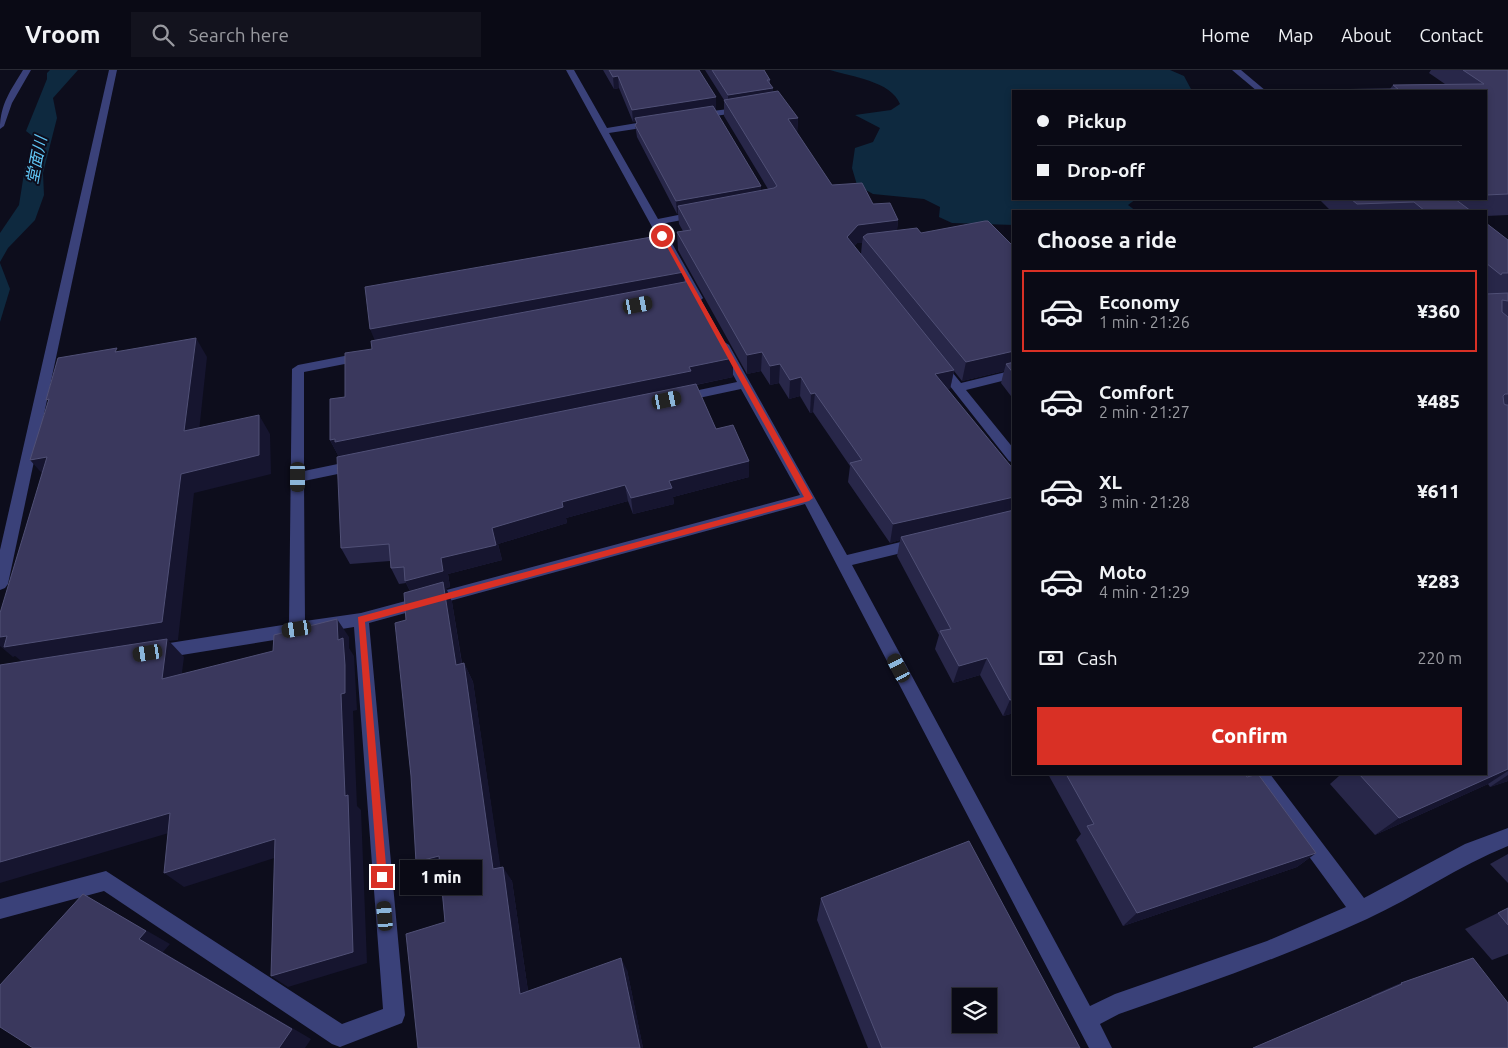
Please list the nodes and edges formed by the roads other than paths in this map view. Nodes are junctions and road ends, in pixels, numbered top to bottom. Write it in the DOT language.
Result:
graph roads {
  1 [pos="27,70"];
  2 [pos="113,70"];
  3 [pos="570,70"];
  4 [pos="1236,70"];
  5 [pos="1261,90"];
  6 [pos="749,108"];
  7 [pos="688,118"];
  8 [pos="660,122"];
  9 [pos="0,126"];
  10 [pos="604,131"];
  11 [pos="712,212"];
  12 [pos="655,222"];
  13 [pos="704,311"];
  14 [pos="717,335"];
  15 [pos="929,351"];
  16 [pos="375,354"];
  17 [pos="1012,374"];
  18 [pos="745,384"];
  19 [pos="958,388"];
  20 [pos="667,400"];
  21 [pos="1012,456"];
  22 [pos="366,463"];
  23 [pos="298,477"];
  24 [pos="809,498"];
  25 [pos="928,541"];
  26 [pos="843,562"];
  27 [pos="0,584"];
  28 [pos="361,619"];
  29 [pos="297,629"];
  30 [pos="144,654"];
  31 [pos="1260,775"];
  32 [pos="1508,837"];
  33 [pos="0,910"];
  34 [pos="1361,911"];
  35 [pos="1086,1019"];
  36 [pos="1101,1048"];
  1 -- 9 [label="street"];
  2 -- 27 [label="street"];
  3 -- 10 [label="street"];
  4 -- 5 [label="street"];
  6 -- 7 [label="street"];
  8 -- 10 [label="street"];
  10 -- 12 [label="street"];
  11 -- 12 [label="street"];
  12 -- 13 [label="street"];
  14 -- 18 [label="street"];
  15 -- 19 [label="street"];
  16 -- 23 [label="street"];
  17 -- 19 [label="street"];
  18 -- 20 [label="street"];
  18 -- 24 [label="street"];
  19 -- 21 [label="street"];
  22 -- 23 [label="street"];
  23 -- 29 [label="street"];
  24 -- 26 [label="street"];
  24 -- 28 [label="street"];
  25 -- 26 [label="street"];
  26 -- 35 [label="street"];
  28 -- 29 [label="street"];
  28 -- 33 [label="street"];
  29 -- 30 [label="street"];
  31 -- 34 [label="street"];
  32 -- 34 [label="street"];
  34 -- 35 [label="street"];
  35 -- 36 [label="street"];
}
